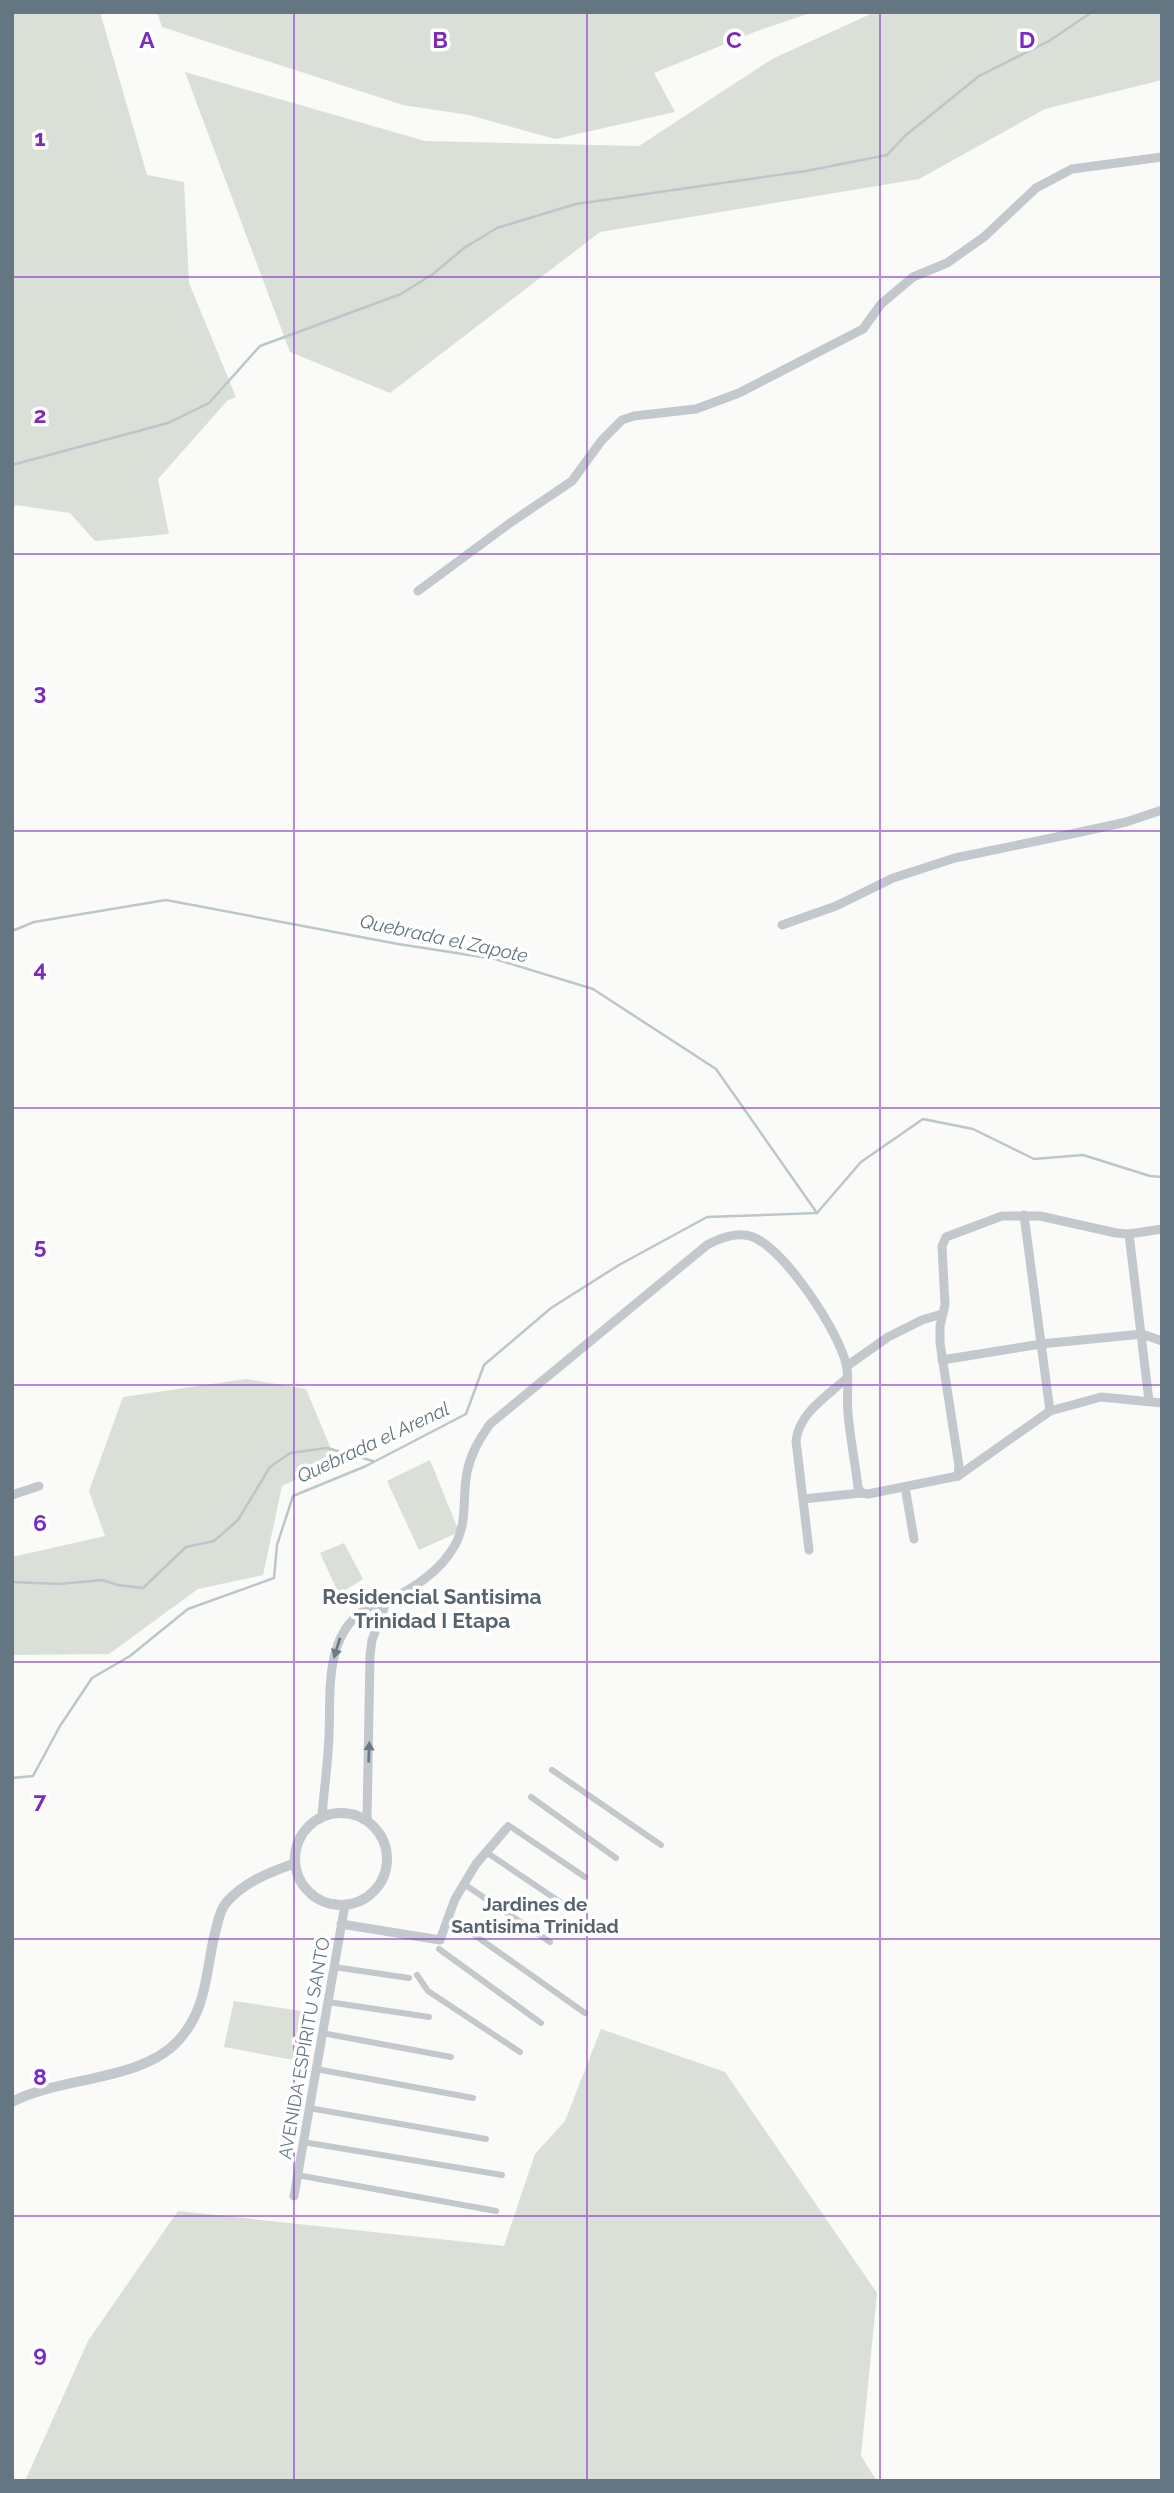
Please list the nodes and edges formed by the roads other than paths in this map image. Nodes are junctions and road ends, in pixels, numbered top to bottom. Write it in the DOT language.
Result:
graph roads {
  1 [pos="1162,157"];
  2 [pos="418,591"];
  3 [pos="1162,810"];
  4 [pos="782,925"];
  5 [pos="1024,1215"];
  6 [pos="1162,1229"];
  7 [pos="1129,1234"];
  8 [pos="942,1314"];
  9 [pos="1142,1334"];
  10 [pos="1162,1340"];
  11 [pos="940,1343"];
  12 [pos="1041,1344"];
  13 [pos="960,1357"];
  14 [pos="942,1360"];
  15 [pos="847,1366"];
  16 [pos="847,1378"];
  17 [pos="1149,1401"];
  18 [pos="1162,1403"];
  19 [pos="1050,1411"];
  20 [pos="962,1471"];
  21 [pos="39,1486"];
  22 [pos="905,1488"];
  23 [pos="862,1493"];
  24 [pos="12,1495"];
  25 [pos="803,1499"];
  26 [pos="914,1539"];
  27 [pos="809,1550"];
  28 [pos="383,1604"];
  29 [pos="552,1770"];
  30 [pos="531,1797"];
  31 [pos="323,1816"];
  32 [pos="367,1820"];
  33 [pos="507,1827"];
  34 [pos="661,1845"];
  35 [pos="486,1852"];
  36 [pos="616,1858"];
  37 [pos="295,1863"];
  38 [pos="585,1877"];
  39 [pos="464,1884"];
  40 [pos="563,1904"];
  41 [pos="345,1905"];
  42 [pos="449,1917"];
  43 [pos="341,1924"];
  44 [pos="550,1942"];
  45 [pos="439,1949"];
  46 [pos="334,1967"];
  47 [pos="417,1975"];
  48 [pos="409,1978"];
  49 [pos="328,2002"];
  50 [pos="585,2013"];
  51 [pos="429,2017"];
  52 [pos="541,2023"];
  53 [pos="322,2033"];
  54 [pos="520,2053"];
  55 [pos="451,2057"];
  56 [pos="316,2069"];
  57 [pos="473,2098"];
  58 [pos="12,2102"];
  59 [pos="309,2108"];
  60 [pos="486,2139"];
  61 [pos="303,2142"];
  62 [pos="297,2175"];
  63 [pos="502,2175"];
  64 [pos="294,2196"];
  65 [pos="496,2211"];
  1 -- 2 [label="street"];
  3 -- 4 [label="street"];
  5 -- 7 [label="street"];
  5 -- 8 [label="street"];
  5 -- 12 [label="street"];
  6 -- 7 [label="street"];
  7 -- 9 [label="street"];
  8 -- 11 [label="street"];
  8 -- 15 [label="street"];
  9 -- 10 [label="street"];
  9 -- 12 [label="street"];
  9 -- 17 [label="street"];
  11 -- 13 [label="street"];
  11 -- 14 [label="street"];
  12 -- 13 [label="street"];
  12 -- 19 [label="street"];
  13 -- 14 [label="street"];
  14 -- 20 [label="street"];
  15 -- 16 [label="street"];
  15 -- 28 [label="street"];
  16 -- 23 [label="street"];
  16 -- 25 [label="street"];
  17 -- 18 [label="street"];
  17 -- 19 [label="street"];
  19 -- 20 [label="street"];
  20 -- 22 [label="street"];
  21 -- 24 [label="street"];
  22 -- 23 [label="street"];
  22 -- 26 [label="street"];
  23 -- 25 [label="street"];
  25 -- 27 [label="street"];
  28 -- 31 [label="street, one-way"];
  32 -- 28 [label="street, one-way"];
  29 -- 34 [label="street"];
  30 -- 36 [label="street"];
  31 -- 32 [label="street"];
  31 -- 37 [label="street"];
  32 -- 41 [label="street"];
  33 -- 35 [label="street"];
  33 -- 38 [label="street"];
  35 -- 39 [label="street"];
  35 -- 40 [label="street"];
  37 -- 41 [label="street"];
  37 -- 58 [label="street"];
  39 -- 42 [label="street"];
  39 -- 44 [label="street"];
  41 -- 43 [label="street, AVENIDA ESPÍRITU SANTO"];
  42 -- 43 [label="street"];
  42 -- 50 [label="street"];
  43 -- 46 [label="street, AVENIDA ESPÍRITU SANTO"];
  45 -- 52 [label="street"];
  46 -- 48 [label="street"];
  46 -- 49 [label="street, AVENIDA ESPÍRITU SANTO"];
  47 -- 54 [label="street"];
  49 -- 51 [label="street"];
  49 -- 53 [label="street, AVENIDA ESPÍRITU SANTO"];
  53 -- 55 [label="street"];
  53 -- 56 [label="street, AVENIDA ESPÍRITU SANTO"];
  56 -- 57 [label="street"];
  56 -- 59 [label="street, AVENIDA ESPÍRITU SANTO"];
  59 -- 60 [label="street"];
  59 -- 61 [label="street, AVENIDA ESPÍRITU SANTO"];
  61 -- 62 [label="street, AVENIDA ESPÍRITU SANTO"];
  61 -- 63 [label="street"];
  62 -- 64 [label="street, AVENIDA ESPÍRITU SANTO"];
  62 -- 65 [label="street"];
}
